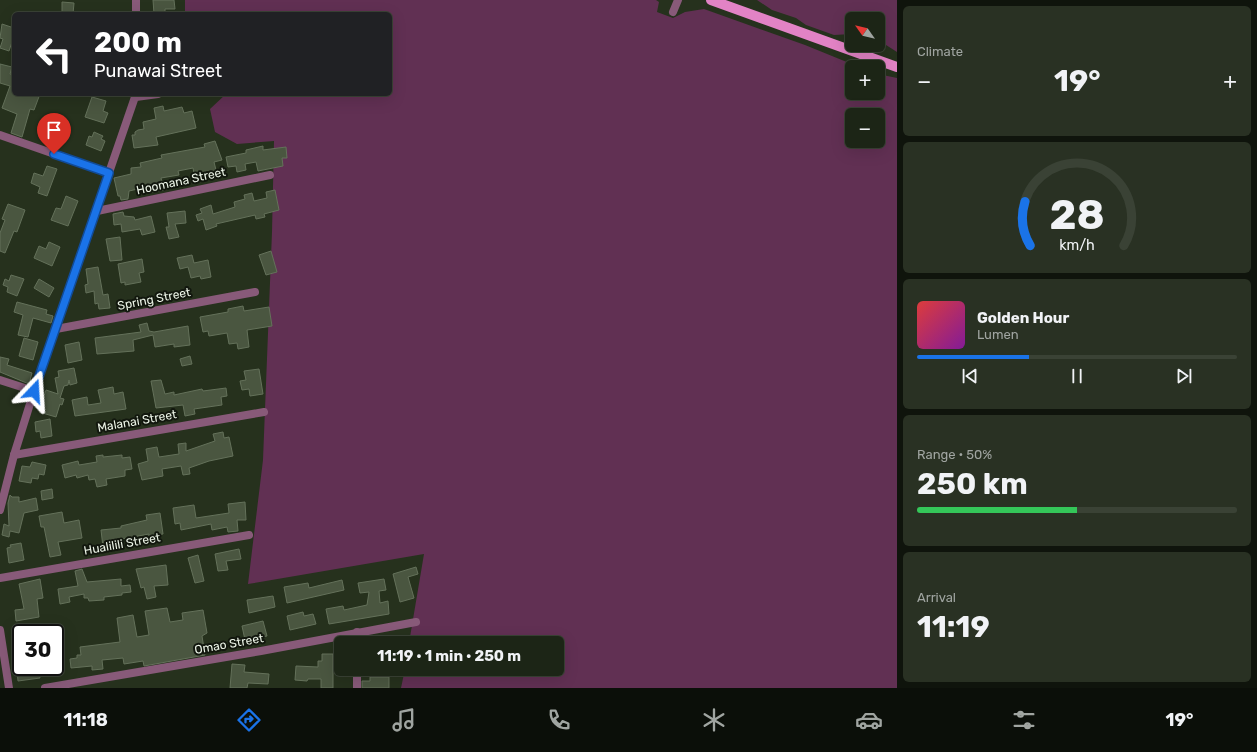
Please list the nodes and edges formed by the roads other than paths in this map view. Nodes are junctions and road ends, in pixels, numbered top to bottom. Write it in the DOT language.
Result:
graph roads {
  1 [pos="136,0"];
  2 [pos="678,0"];
  3 [pos="711,0"];
  4 [pos="136,12"];
  5 [pos="673,12"];
  6 [pos="897,66"];
  7 [pos="136,96"];
  8 [pos="0,135"];
  9 [pos="109,173"];
  10 [pos="270,175"];
  11 [pos="97,211"];
  12 [pos="255,292"];
  13 [pos="56,330"];
  14 [pos="0,380"];
  15 [pos="34,391"];
  16 [pos="264,412"];
  17 [pos="14,455"];
  18 [pos="0,510"];
  19 [pos="249,535"];
  20 [pos="0,578"];
  21 [pos="416,622"];
  22 [pos="0,630"];
  23 [pos="357,632"];
  24 [pos="357,636"];
  25 [pos="357,676"];
  26 [pos="9,688"];
  27 [pos="45,688"];
  28 [pos="357,688"];
  1 -- 4 [label="street"];
  2 -- 5 [label="street"];
  3 -- 6 [label="main road"];
  7 -- 9 [label="street"];
  8 -- 9 [label="street"];
  9 -- 11 [label="street"];
  10 -- 11 [label="street, Hoomana Street"];
  11 -- 13 [label="street"];
  12 -- 13 [label="street, Spring Street"];
  13 -- 15 [label="street"];
  14 -- 15 [label="street"];
  15 -- 17 [label="street"];
  16 -- 17 [label="street, Malanai Street"];
  17 -- 18 [label="street"];
  19 -- 20 [label="street, Hualilili Street"];
  21 -- 23 [label="street, Omao Street"];
  22 -- 26 [label="street"];
  23 -- 24 [label="street"];
  23 -- 27 [label="street, Omao Street"];
  25 -- 28 [label="street"];
}
